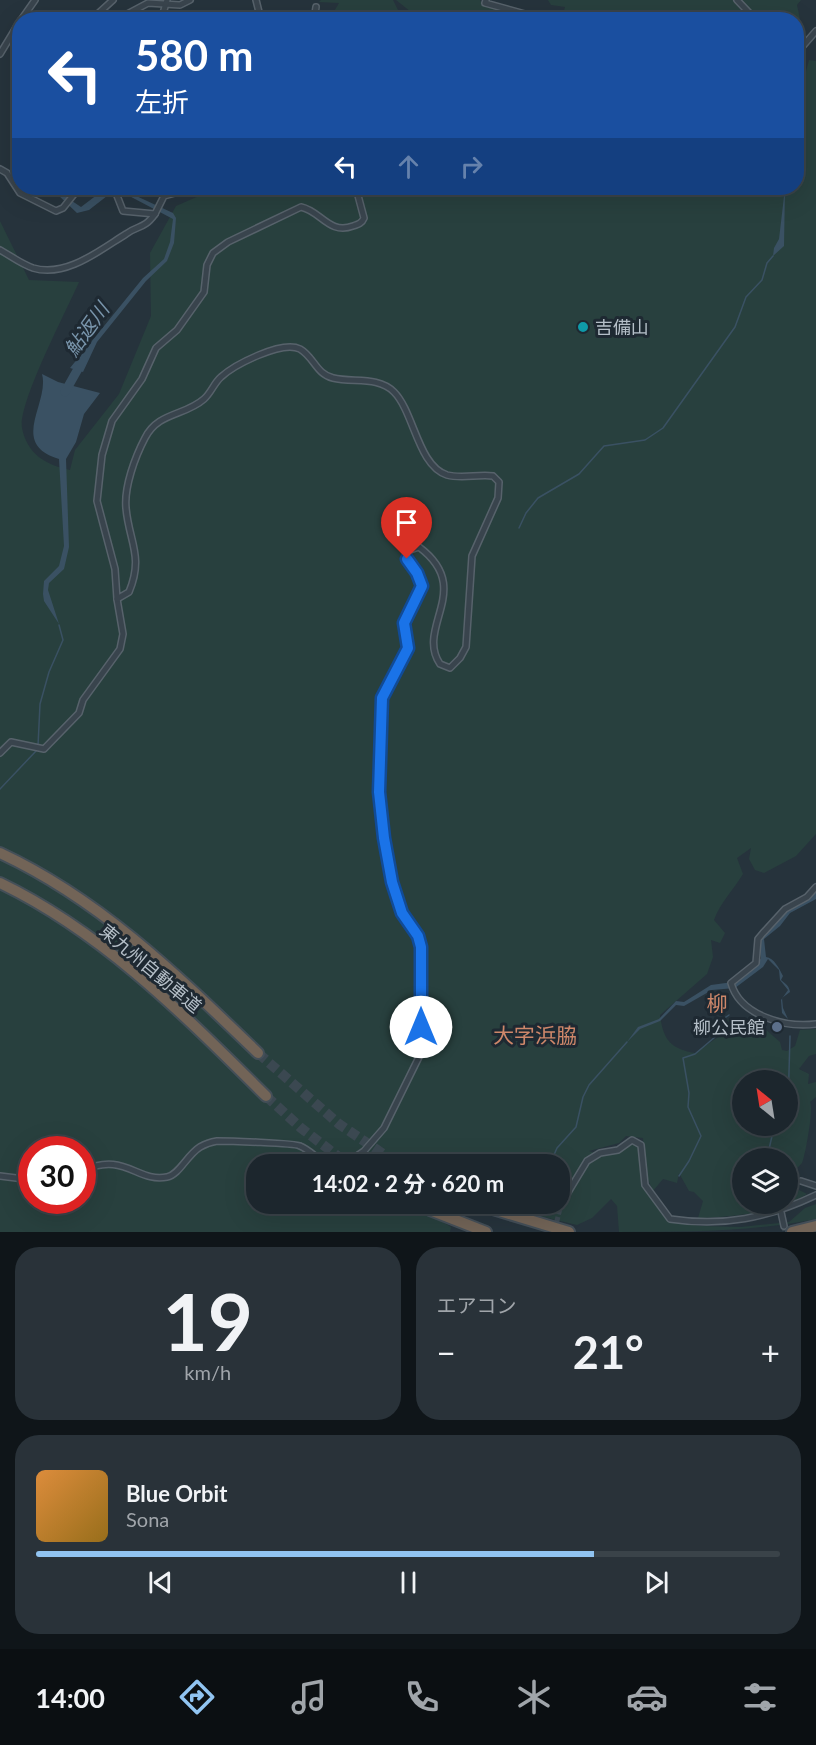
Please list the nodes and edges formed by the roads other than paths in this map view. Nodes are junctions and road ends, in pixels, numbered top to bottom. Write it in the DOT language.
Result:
graph roads {
  1 [pos="113,0"];
  2 [pos="190,0"];
  3 [pos="486,0"];
  4 [pos="737,0"];
  5 [pos="166,2"];
  6 [pos="316,6"];
  7 [pos="100,12"];
  8 [pos="132,12"];
  9 [pos="315,12"];
  10 [pos="518,12"];
  11 [pos="748,12"];
  12 [pos="816,31"];
  13 [pos="12,34"];
  14 [pos="804,45"];
  15 [pos="0,54"];
  16 [pos="0,169"];
  17 [pos="12,180"];
  18 [pos="25,195"];
  19 [pos="74,195"];
  20 [pos="116,195"];
  21 [pos="168,195"];
  22 [pos="358,195"];
  23 [pos="158,210"];
  24 [pos="0,250"];
  25 [pos="117,599"];
  26 [pos="0,753"];
  27 [pos="3,854"];
  28 [pos="3,885"];
  29 [pos="816,887"];
  30 [pos="816,1024"];
  31 [pos="258,1053"];
  32 [pos="266,1096"];
  33 [pos="310,1154"];
  34 [pos="360,1154"];
  35 [pos="96,1166"];
  36 [pos="0,1176"];
  37 [pos="18,1178"];
  38 [pos="801,1181"];
  39 [pos="816,1186"];
  40 [pos="570,1189"];
  41 [pos="816,1195"];
  42 [pos="798,1204"];
  43 [pos="440,1214"];
  44 [pos="509,1214"];
  45 [pos="770,1214"];
  46 [pos="782,1214"];
  47 [pos="816,1226"];
  48 [pos="788,1229"];
  49 [pos="486,1232"];
  50 [pos="569,1232"];
  1 -- 7 [label="street"];
  2 -- 5 [label="street"];
  3 -- 10 [label="street"];
  4 -- 11 [label="street"];
  5 -- 8 [label="street"];
  6 -- 9 [label="street"];
  12 -- 14 [label="street"];
  13 -- 15 [label="street"];
  16 -- 17 [label="street"];
  18 -- 19 [label="street"];
  20 -- 23 [label="street"];
  21 -- 23 [label="street"];
  22 -- 25 [label="street"];
  23 -- 24 [label="street"];
  25 -- 26 [label="street"];
  25 -- 34 [label="street"];
  27 -- 31 [label="highway, 東九州自動車道"];
  28 -- 32 [label="highway, 東九州自動車道"];
  29 -- 30 [label="street"];
  33 -- 35 [label="street"];
  36 -- 37 [label="street"];
  38 -- 39 [label="street"];
  40 -- 45 [label="street"];
  41 -- 42 [label="street"];
  43 -- 49 [label="highway"];
  44 -- 50 [label="highway"];
  46 -- 48 [label="street"];
  47 -- 48 [label="highway"];
}
